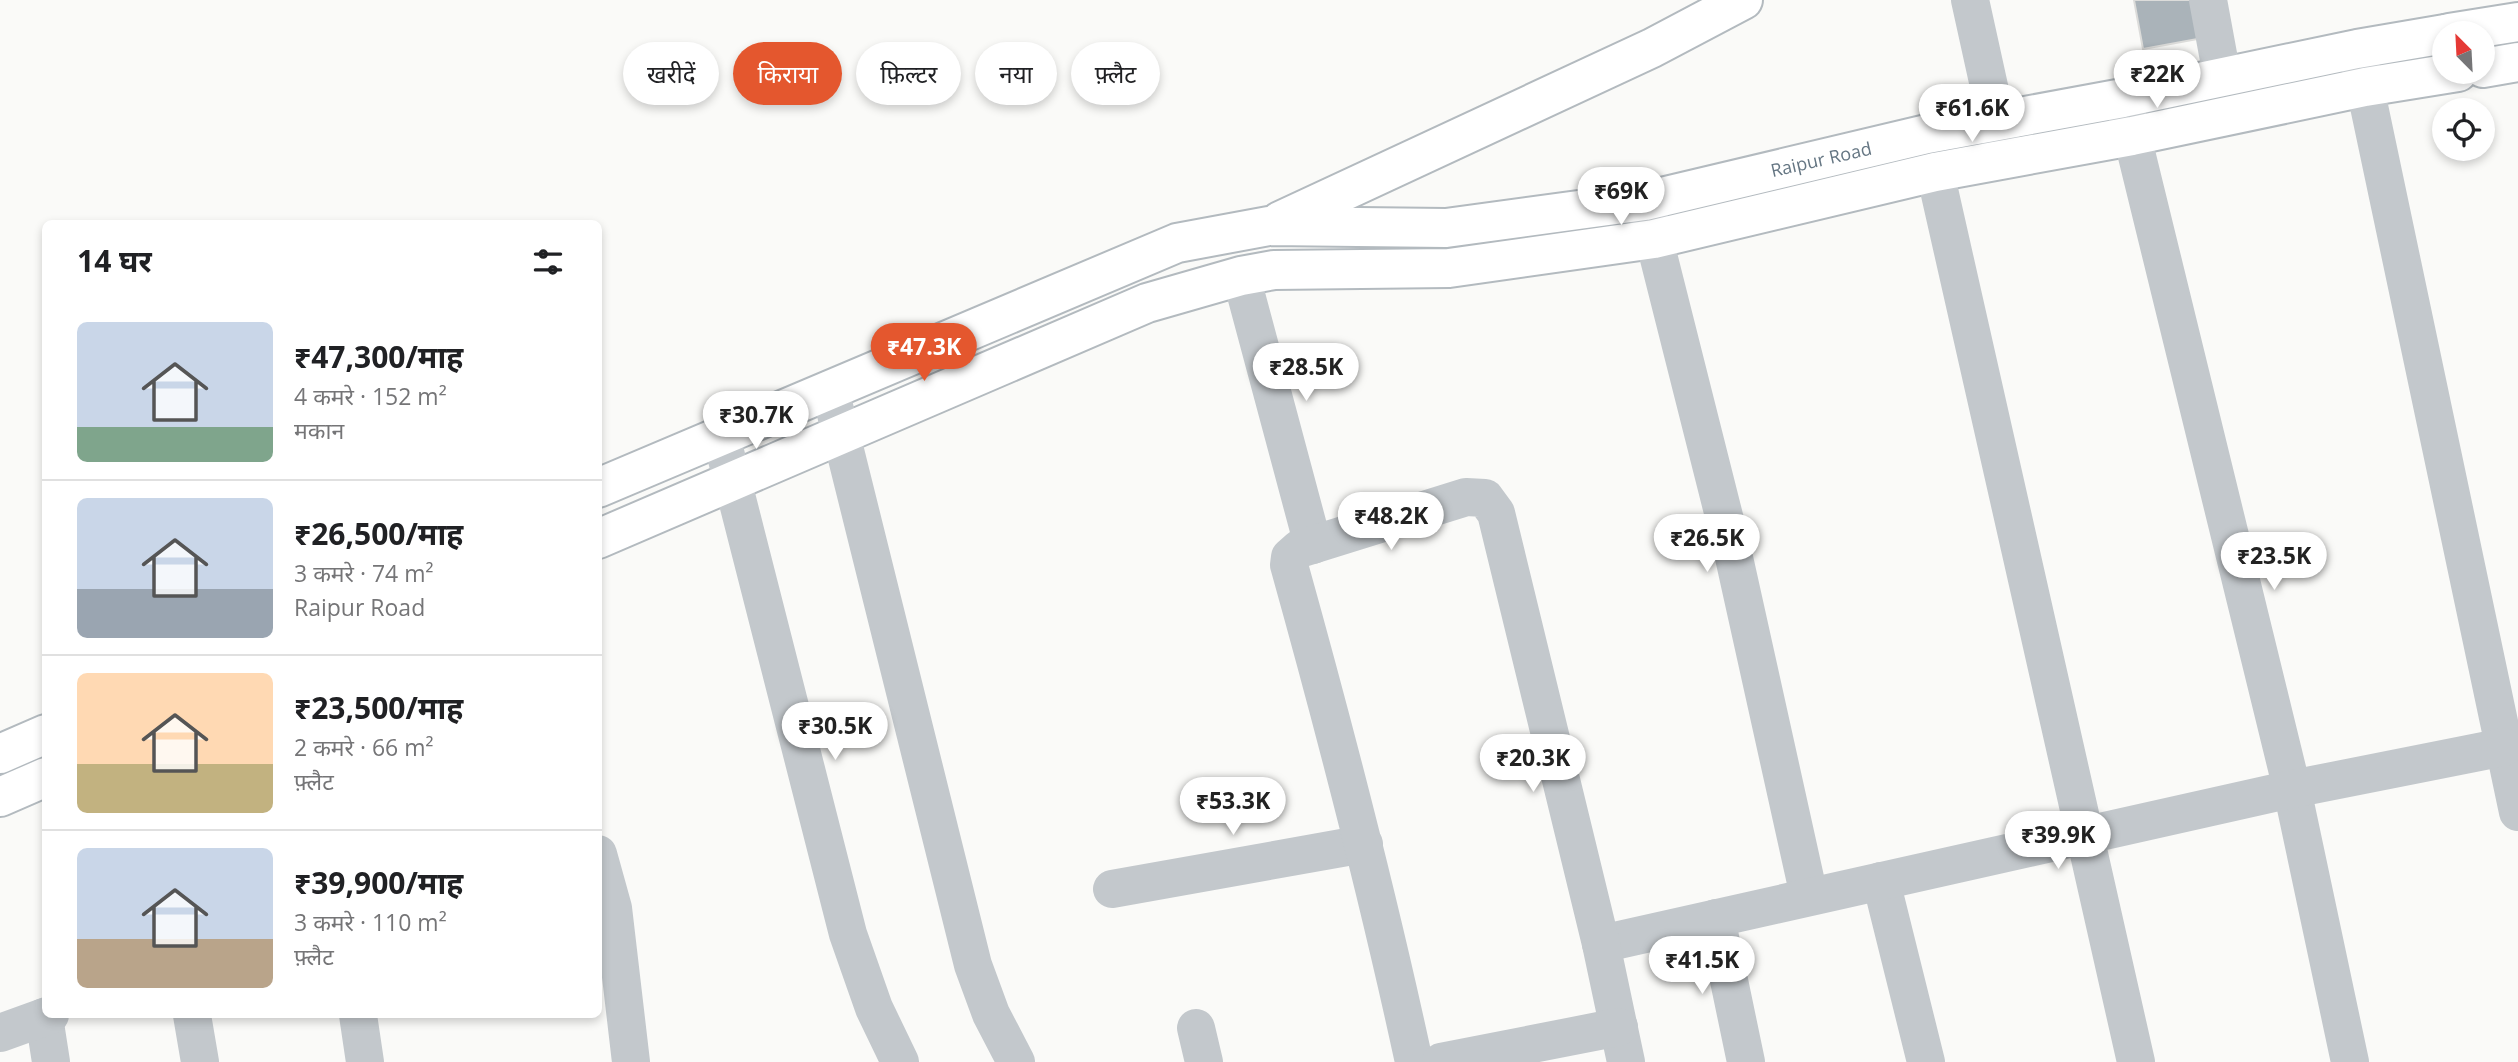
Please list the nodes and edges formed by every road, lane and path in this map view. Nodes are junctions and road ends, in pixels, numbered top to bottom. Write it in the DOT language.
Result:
graph roads {
  1 [pos="1744,0"];
  2 [pos="1970,0"];
  3 [pos="2208,0"];
  4 [pos="2518,22"];
  5 [pos="2496,26"];
  6 [pos="2432,36"];
  7 [pos="2357,49"];
  8 [pos="2518,62"];
  9 [pos="2496,66"];
  10 [pos="2222,76"];
  11 [pos="2432,76"];
  12 [pos="2365,87"];
  13 [pos="2123,97"];
  14 [pos="1998,120"];
  15 [pos="2132,136"];
  16 [pos="2005,159"];
  17 [pos="1935,172"];
  18 [pos="1645,201"];
  19 [pos="1252,229"];
  20 [pos="1654,239"];
  21 [pos="1258,273"];
  22 [pos="830,390"];
  23 [pos="843,435"];
  24 [pos="721,436"];
  25 [pos="734,481"];
  26 [pos="602,486"];
  27 [pos="602,537"];
  28 [pos="1313,545"];
  29 [pos="42,736"];
  30 [pos="2504,747"];
  31 [pos="0,754"];
  32 [pos="42,779"];
  33 [pos="2292,789"];
  34 [pos="0,797"];
  35 [pos="2518,812"];
  36 [pos="2084,835"];
  37 [pos="1364,844"];
  38 [pos="602,868"];
  39 [pos="1881,881"];
  40 [pos="1112,890"];
  41 [pos="1809,896"];
  42 [pos="1716,918"];
  43 [pos="1601,944"];
  44 [pos="42,1018"];
  45 [pos="47,1018"];
  46 [pos="193,1018"];
  47 [pos="358,1018"];
  48 [pos="0,1033"];
  49 [pos="1622,1044"];
  50 [pos="51,1062"];
  51 [pos="200,1062"];
  52 [pos="365,1062"];
  53 [pos="631,1062"];
  54 [pos="901,1062"];
  55 [pos="1010,1062"];
  56 [pos="1016,1062"];
  57 [pos="1413,1062"];
  58 [pos="1441,1062"];
  59 [pos="1746,1062"];
  60 [pos="1926,1062"];
  61 [pos="2136,1062"];
  62 [pos="2350,1062"];
  1 -- 19 [label="main road"];
  2 -- 14 [label="street"];
  3 -- 10 [label="street"];
  4 -- 5 [label="main road, Raipur Road"];
  6 -- 7 [label="main road, Raipur Road"];
  7 -- 10 [label="main road, Raipur Road"];
  7 -- 12 [label="street"];
  8 -- 9 [label="main road"];
  10 -- 13 [label="main road, Raipur Road"];
  11 -- 12 [label="main road"];
  12 -- 15 [label="main road"];
  12 -- 30 [label="street"];
  13 -- 14 [label="main road, Raipur Road"];
  13 -- 15 [label="street"];
  14 -- 16 [label="street"];
  14 -- 18 [label="main road, Raipur Road"];
  15 -- 16 [label="main road"];
  15 -- 33 [label="street"];
  16 -- 17 [label="main road"];
  17 -- 20 [label="main road"];
  17 -- 36 [label="street"];
  18 -- 19 [label="main road, Raipur Road"];
  18 -- 20 [label="street"];
  19 -- 21 [label="main road"];
  19 -- 22 [label="main road"];
  20 -- 21 [label="main road"];
  20 -- 41 [label="street"];
  21 -- 23 [label="main road"];
  21 -- 28 [label="street"];
  22 -- 23 [label="street"];
  22 -- 24 [label="main road"];
  23 -- 25 [label="main road"];
  23 -- 56 [label="street"];
  24 -- 25 [label="street"];
  24 -- 26 [label="main road"];
  25 -- 27 [label="main road"];
  25 -- 54 [label="street"];
  28 -- 37 [label="street"];
  28 -- 43 [label="street"];
  29 -- 31 [label="main road"];
  30 -- 33 [label="street"];
  30 -- 35 [label="street"];
  32 -- 34 [label="main road"];
  33 -- 36 [label="street"];
  33 -- 62 [label="street"];
  36 -- 39 [label="street"];
  36 -- 61 [label="street"];
  37 -- 40 [label="street"];
  37 -- 57 [label="street"];
  38 -- 53 [label="street"];
  39 -- 41 [label="street"];
  39 -- 60 [label="street"];
  41 -- 42 [label="street"];
  42 -- 43 [label="street"];
  42 -- 59 [label="street"];
  43 -- 49 [label="street"];
  44 -- 48 [label="street"];
  45 -- 50 [label="street"];
  46 -- 51 [label="street"];
  47 -- 52 [label="street"];
  49 -- 58 [label="street"];
  55 -- 56 [label="street"];
}
